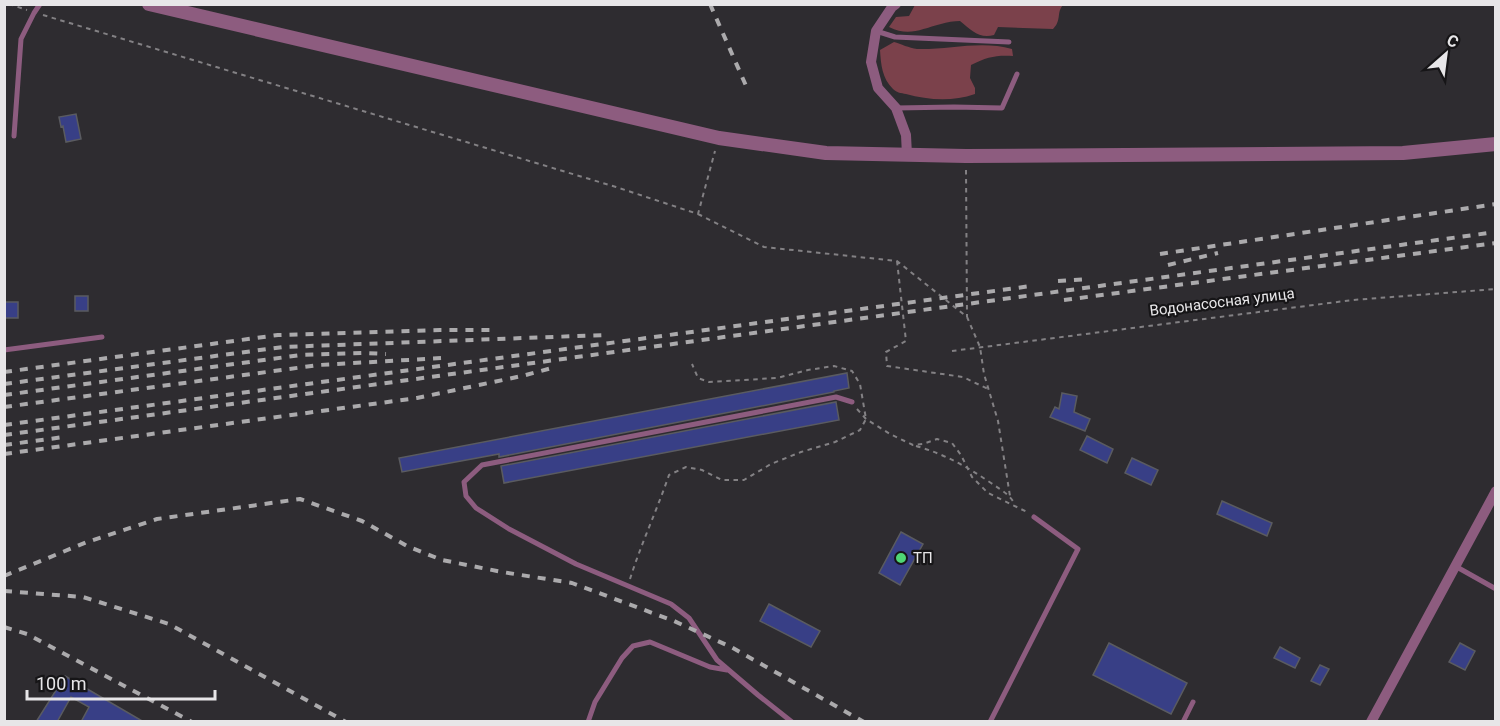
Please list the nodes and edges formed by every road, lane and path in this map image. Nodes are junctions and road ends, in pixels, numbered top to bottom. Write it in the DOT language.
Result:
graph roads {
  1 [pos="9,4"];
  2 [pos="40,4"];
  3 [pos="149,4"];
  4 [pos="896,4"];
  5 [pos="34,13"];
  6 [pos="876,31"];
  7 [pos="1009,42"];
  8 [pos="1017,74"];
  9 [pos="896,108"];
  10 [pos="14,136"];
  11 [pos="718,138"];
  12 [pos="1496,144"];
  13 [pos="907,155"];
  14 [pos="966,156"];
  15 [pos="698,214"];
  16 [pos="897,261"];
  17 [pos="1496,289"];
  18 [pos="967,317"];
  19 [pos="102,337"];
  20 [pos="980,347"];
  21 [pos="4,350"];
  22 [pos="952,351"];
  23 [pos="692,364"];
  24 [pos="988,389"];
  25 [pos="852,402"];
  26 [pos="866,419"];
  27 [pos="913,445"];
  28 [pos="966,466"];
  29 [pos="1496,491"];
  30 [pos="1010,496"];
  31 [pos="1016,506"];
  32 [pos="1034,517"];
  33 [pos="1455,566"];
  34 [pos="627,586"];
  35 [pos="1496,589"];
  36 [pos="729,670"];
  37 [pos="1193,702"];
  38 [pos="588,722"];
  39 [pos="792,722"];
  40 [pos="990,722"];
  41 [pos="1183,722"];
  42 [pos="1371,722"];
  1 -- 5 [label="path"];
  2 -- 5 [label="lane"];
  3 -- 11 [label="street"];
  4 -- 6 [label="street"];
  5 -- 10 [label="lane"];
  5 -- 15 [label="path"];
  6 -- 7 [label="lane"];
  6 -- 9 [label="street"];
  8 -- 9 [label="lane"];
  9 -- 13 [label="street"];
  11 -- 13 [label="street"];
  11 -- 15 [label="path"];
  12 -- 14 [label="street"];
  13 -- 14 [label="street"];
  14 -- 18 [label="path"];
  15 -- 16 [label="path"];
  16 -- 18 [label="path"];
  16 -- 24 [label="path"];
  17 -- 20 [label="path, Водонасосная улица"];
  18 -- 20 [label="path"];
  19 -- 21 [label="lane"];
  20 -- 22 [label="path, Водонасосная улица"];
  20 -- 24 [label="path"];
  23 -- 26 [label="path"];
  24 -- 30 [label="path"];
  25 -- 26 [label="path"];
  25 -- 34 [label="lane"];
  26 -- 27 [label="path"];
  26 -- 34 [label="path"];
  27 -- 28 [label="path"];
  27 -- 28 [label="path"];
  28 -- 30 [label="path"];
  28 -- 31 [label="path"];
  29 -- 33 [label="street"];
  30 -- 31 [label="path"];
  31 -- 32 [label="path"];
  32 -- 40 [label="lane"];
  33 -- 35 [label="lane"];
  33 -- 42 [label="street"];
  34 -- 36 [label="lane"];
  36 -- 38 [label="lane"];
  36 -- 39 [label="lane"];
  37 -- 41 [label="lane"];
}
